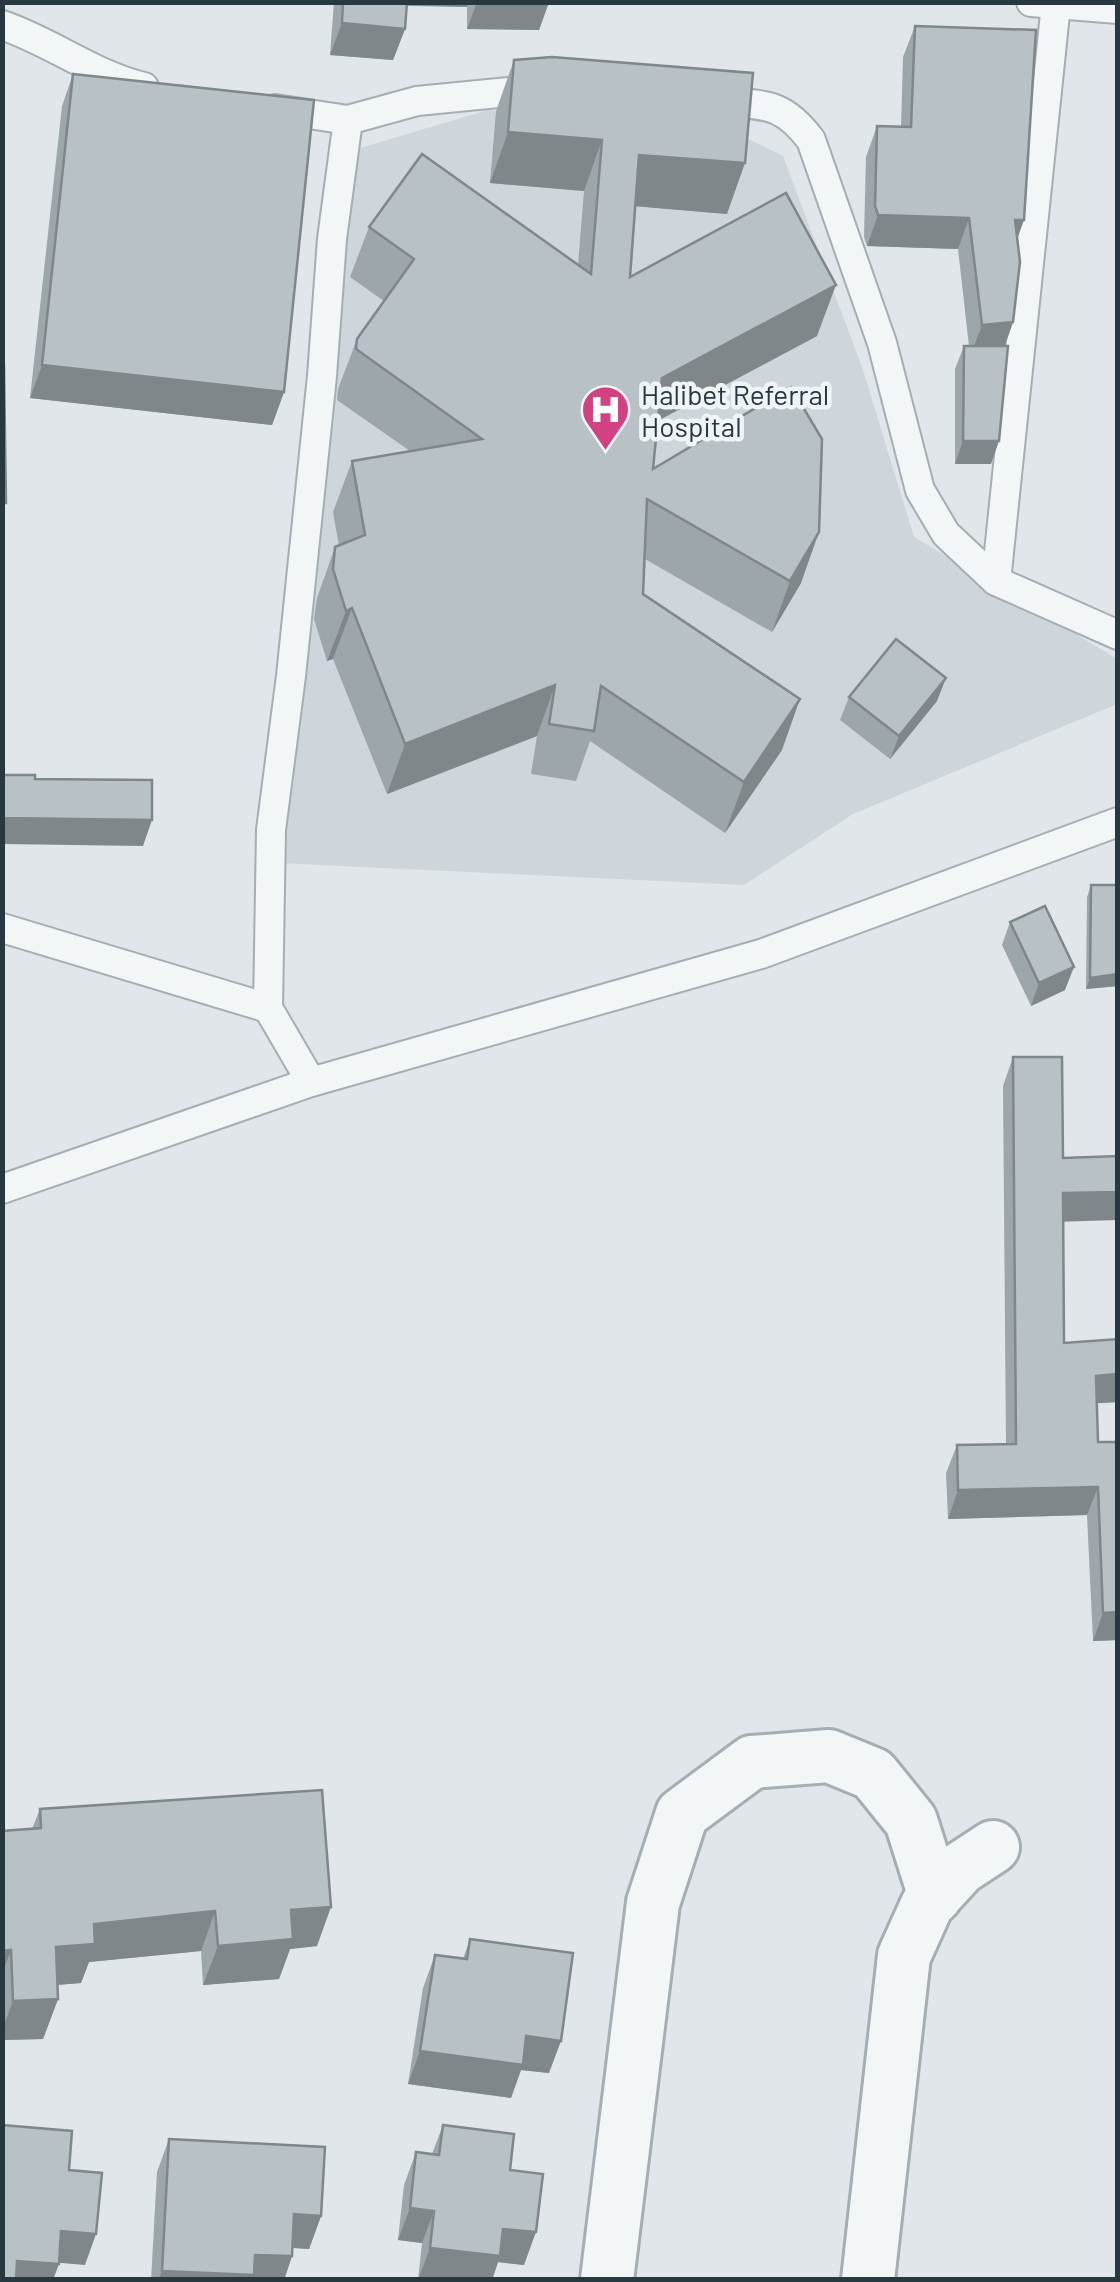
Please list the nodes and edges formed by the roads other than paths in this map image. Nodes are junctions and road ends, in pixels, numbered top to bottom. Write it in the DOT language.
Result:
graph roads {
  1 [pos="1044,3"];
  2 [pos="1118,9"];
  3 [pos="2,26"];
  4 [pos="560,88"];
  5 [pos="169,93"];
  6 [pos="690,99"];
  7 [pos="241,104"];
  8 [pos="348,120"];
  9 [pos="996,581"];
  10 [pos="1118,635"];
  11 [pos="1118,822"];
  12 [pos="2,928"];
  13 [pos="268,1008"];
  14 [pos="311,1082"];
  15 [pos="2,1189"];
  16 [pos="993,1848"];
  17 [pos="935,1897"];
  18 [pos="607,2280"];
  19 [pos="868,2280"];
  1 -- 2 [label="lane"];
  1 -- 9 [label="lane"];
  3 -- 5 [label="lane"];
  4 -- 8 [label="lane"];
  6 -- 9 [label="lane"];
  7 -- 8 [label="lane"];
  8 -- 13 [label="lane"];
  9 -- 10 [label="lane"];
  11 -- 14 [label="lane"];
  12 -- 13 [label="lane"];
  13 -- 14 [label="lane"];
  14 -- 15 [label="lane"];
  16 -- 17 [label="street"];
  17 -- 18 [label="street"];
  17 -- 19 [label="street"];
}
